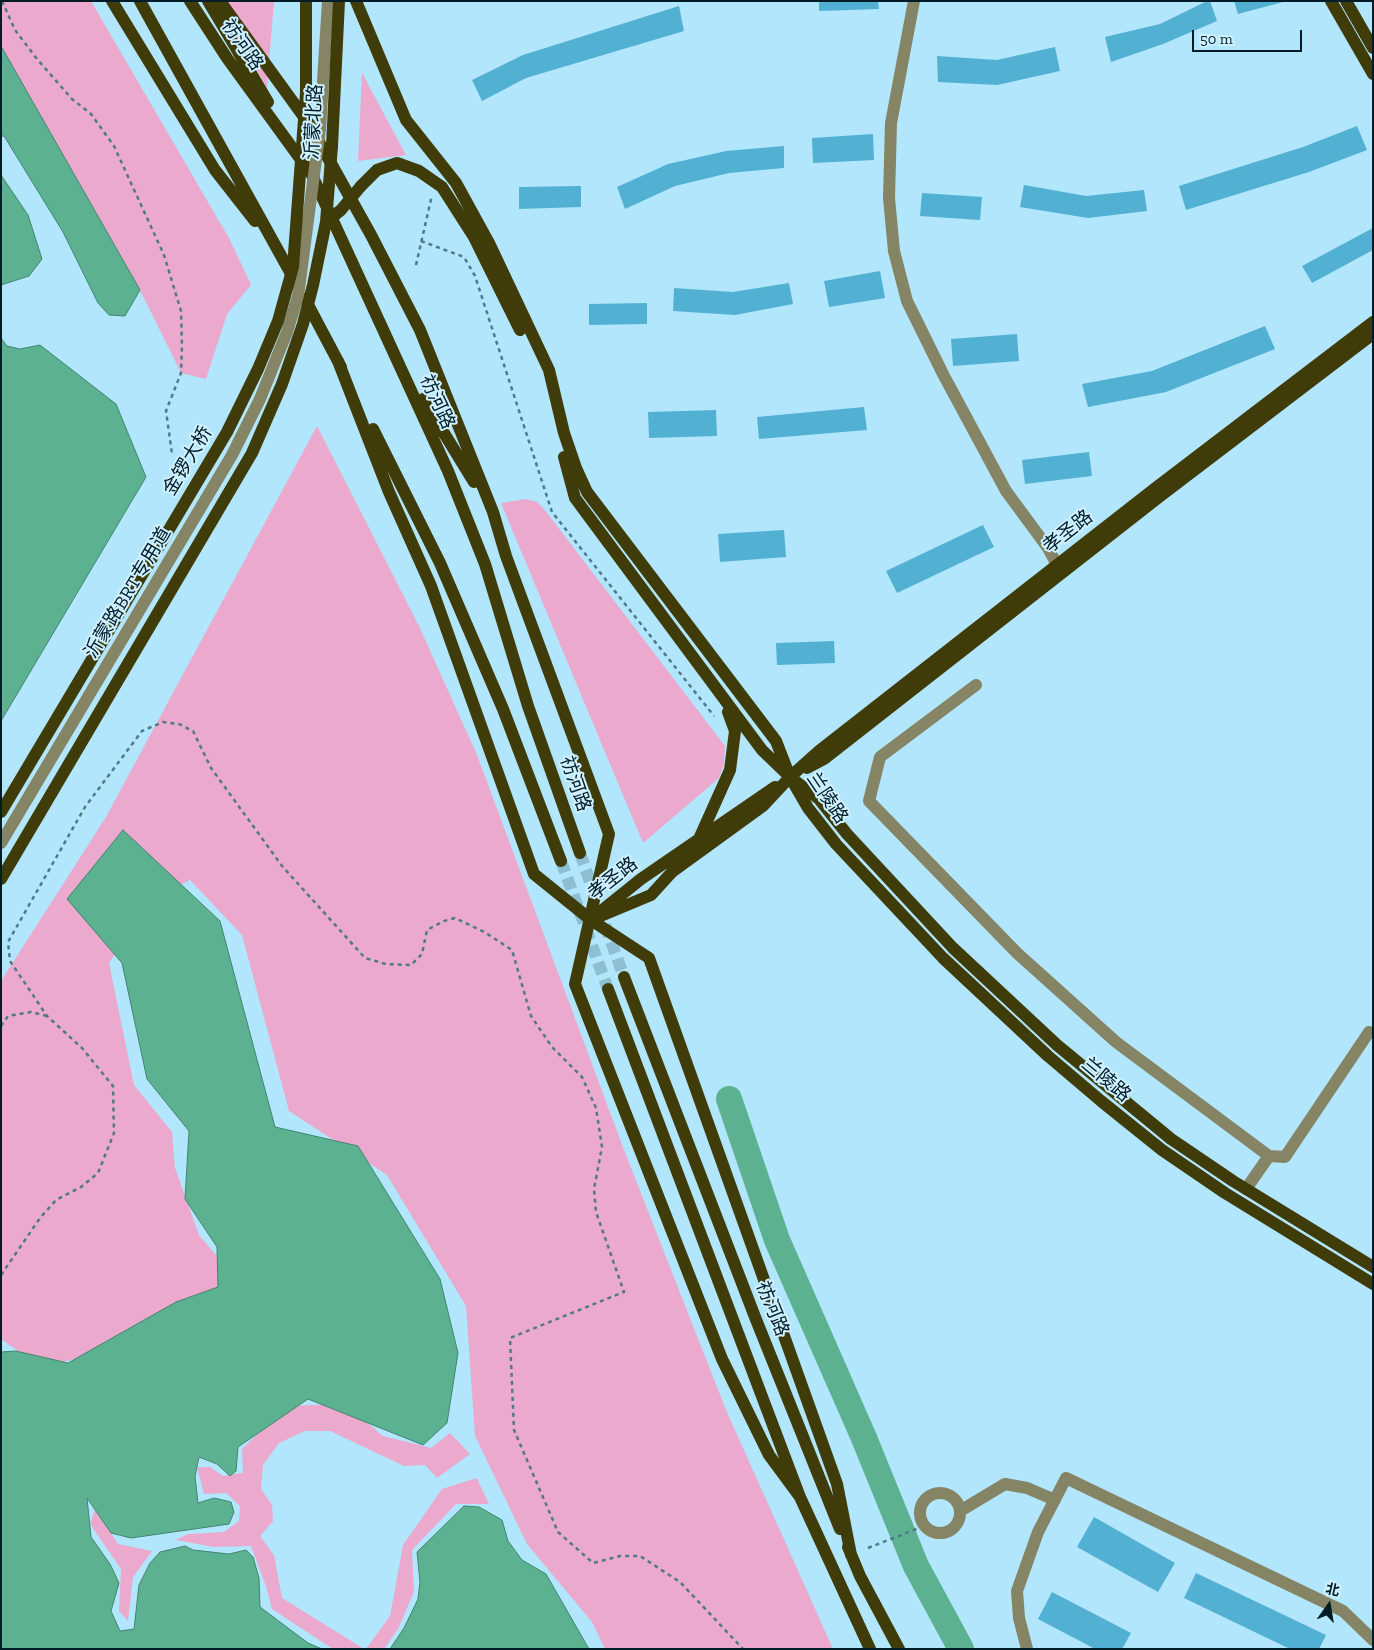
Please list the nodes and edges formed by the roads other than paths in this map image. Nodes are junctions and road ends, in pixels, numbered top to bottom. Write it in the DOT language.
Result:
graph roads {
  1 [pos="112,1"];
  2 [pos="140,1"];
  3 [pos="190,1"];
  4 [pos="208,1"];
  5 [pos="220,1"];
  6 [pos="306,1"];
  7 [pos="328,1"];
  8 [pos="339,1"];
  9 [pos="356,1"];
  10 [pos="914,1"];
  11 [pos="1331,1"];
  12 [pos="1346,1"];
  13 [pos="1373,48"];
  14 [pos="1373,74"];
  15 [pos="306,93"];
  16 [pos="312,175"];
  17 [pos="326,222"];
  18 [pos="280,253"];
  19 [pos="1373,322"];
  20 [pos="1373,334"];
  21 [pos="394,353"];
  22 [pos="338,361"];
  23 [pos="493,512"];
  24 [pos="1057,565"];
  25 [pos="976,686"];
  26 [pos="723,698"];
  27 [pos="790,777"];
  28 [pos="1,812"];
  29 [pos="699,840"];
  30 [pos="1,843"];
  31 [pos="580,853"];
  32 [pos="562,861"];
  33 [pos="1,879"];
  34 [pos="591,920"];
  35 [pos="624,977"];
  36 [pos="608,990"];
  37 [pos="1369,1032"];
  38 [pos="1269,1156"];
  39 [pos="1246,1189"];
  40 [pos="1373,1267"];
  41 [pos="1373,1284"];
  42 [pos="800,1497"];
  43 [pos="1055,1500"];
  44 [pos="960,1511"];
  45 [pos="851,1555"];
  46 [pos="1373,1640"];
  47 [pos="870,1649"];
  48 [pos="899,1649"];
  49 [pos="1027,1649"];
  1 -- 18 [label="main road"];
  2 -- 18 [label="main road, 祊河路"];
  3 -- 16 [label="main road, 祊河路"];
  4 -- 16 [label="main road"];
  5 -- 23 [label="main road"];
  6 -- 15 [label="main road, 沂蒙北路"];
  7 -- 30 [label="street, 沂蒙路BRT专用道, bridge"];
  8 -- 17 [label="main road, 沂蒙北路, bridge"];
  9 -- 27 [label="main road"];
  10 -- 24 [label="street"];
  11 -- 14 [label="main road"];
  12 -- 13 [label="main road"];
  15 -- 28 [label="main road, 金锣大桥, bridge"];
  16 -- 21 [label="main road, 祊河路"];
  17 -- 26 [label="main road, bridge"];
  17 -- 33 [label="main road, 沂蒙北路, bridge"];
  18 -- 22 [label="main road, 祊河路"];
  19 -- 24 [label="main road, 孝圣路"];
  20 -- 27 [label="main road, 孝圣路"];
  21 -- 23 [label="main road"];
  21 -- 31 [label="main road, 祊河路"];
  22 -- 32 [label="main road, 祊河路"];
  22 -- 34 [label="main road, 祊河路"];
  23 -- 34 [label="main road"];
  24 -- 27 [label="main road, 孝圣路"];
  25 -- 38 [label="street"];
  26 -- 27 [label="main road"];
  26 -- 29 [label="main road"];
  27 -- 29 [label="main road, 孝圣路"];
  27 -- 34 [label="main road, 孝圣路"];
  27 -- 39 [label="main road, 兰陵路"];
  27 -- 41 [label="main road, 兰陵路"];
  29 -- 34 [label="main road, 孝圣路"];
  34 -- 42 [label="main road"];
  34 -- 45 [label="main road, 祊河路"];
  35 -- 45 [label="main road, 祊河路"];
  36 -- 42 [label="main road, 祊河路"];
  37 -- 38 [label="street"];
  38 -- 39 [label="street"];
  39 -- 40 [label="main road, 兰陵路"];
  42 -- 47 [label="main road, 祊河路"];
  43 -- 44 [label="street"];
  43 -- 46 [label="street"];
  43 -- 49 [label="street"];
  44 -- 44 [label="street"];
  45 -- 48 [label="main road, 祊河路"];
}
